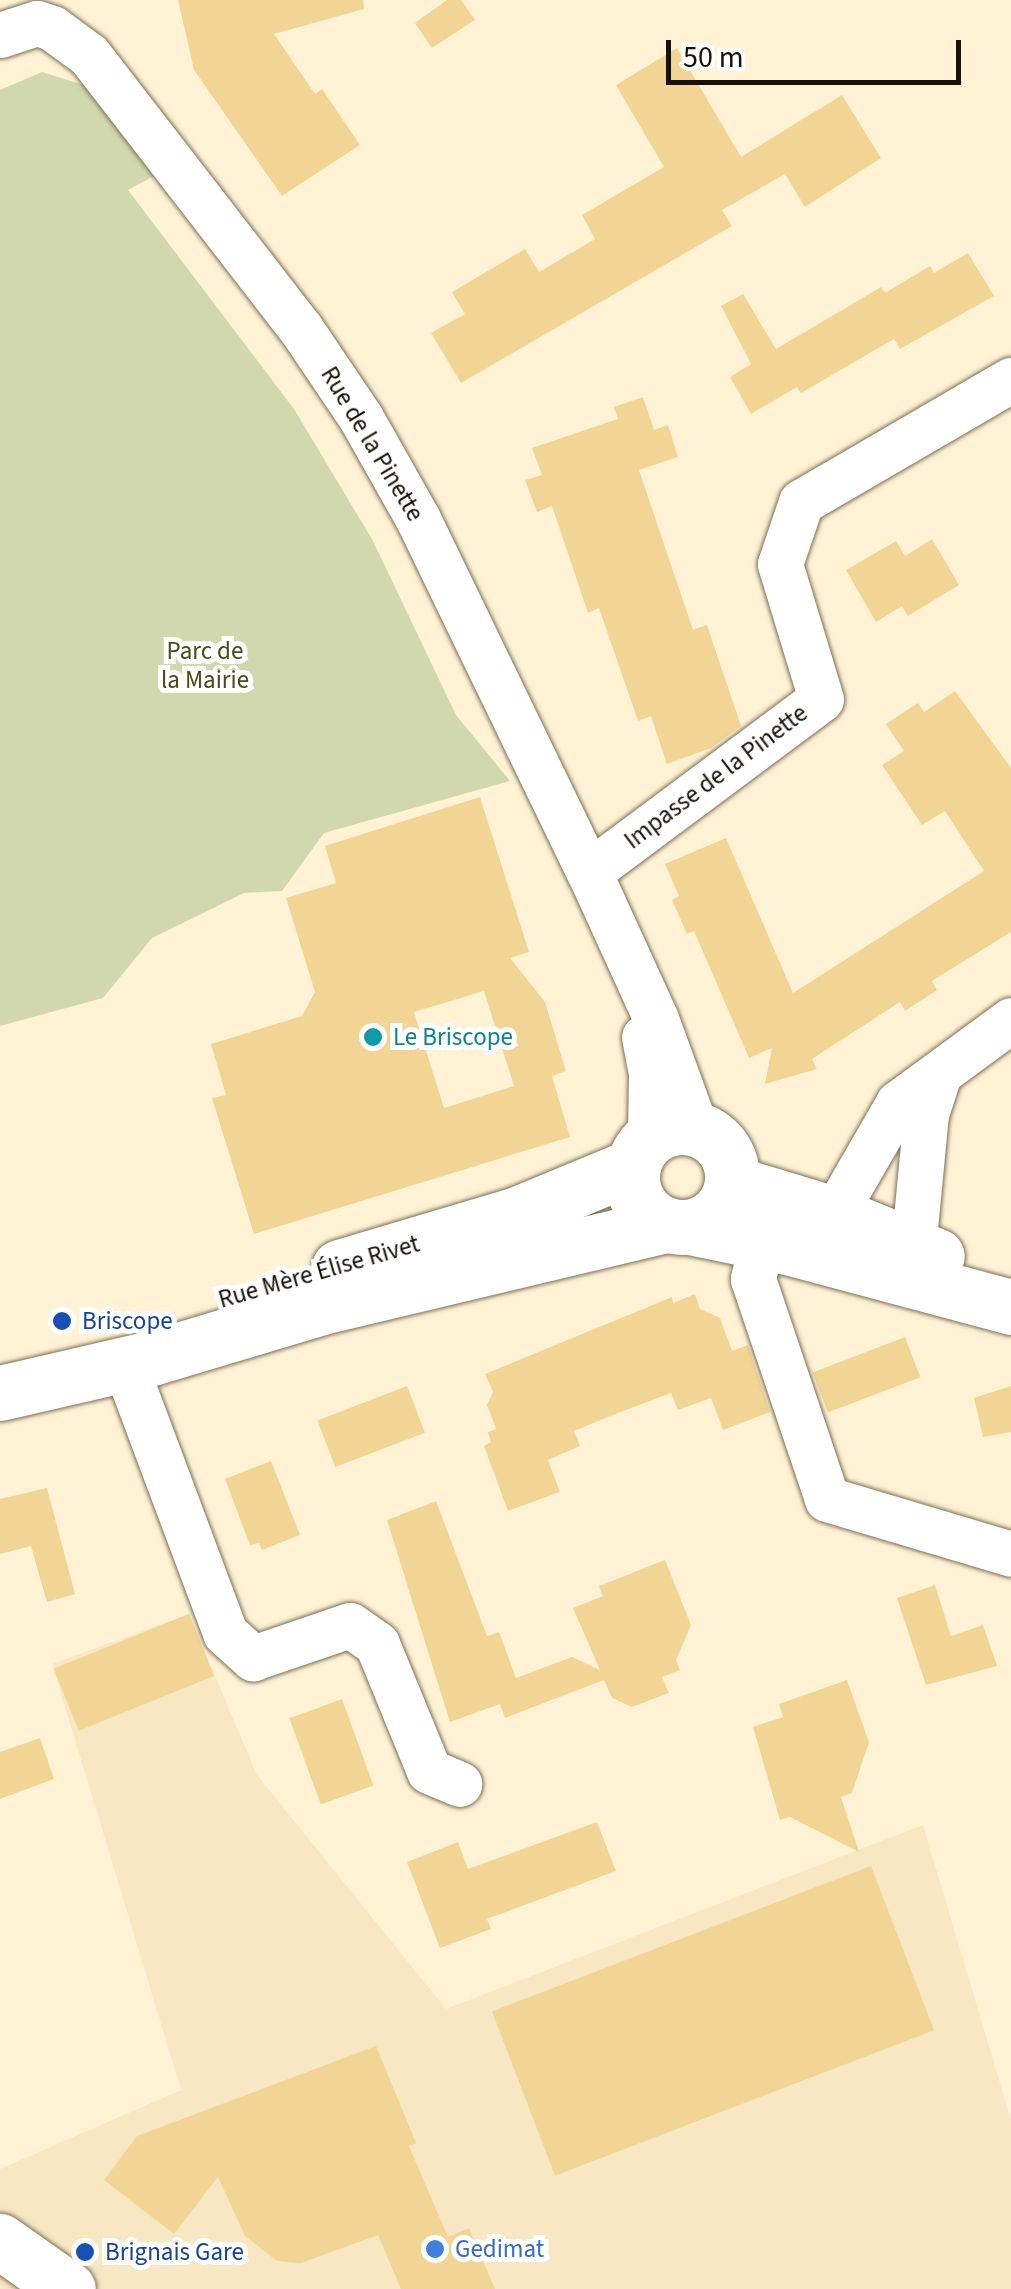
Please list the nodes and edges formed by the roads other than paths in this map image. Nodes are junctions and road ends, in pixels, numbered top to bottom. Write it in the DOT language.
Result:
graph roads {
  1 [pos="68,14"];
  2 [pos="0,35"];
  3 [pos="1011,380"];
  4 [pos="589,872"];
  5 [pos="1011,1020"];
  6 [pos="938,1077"];
  7 [pos="660,1144"];
  8 [pos="732,1183"];
  9 [pos="834,1214"];
  10 [pos="678,1226"];
  11 [pos="774,1244"];
  12 [pos="912,1248"];
  13 [pos="1011,1280"];
  14 [pos="1011,1307"];
  15 [pos="0,1363"];
  16 [pos="125,1364"];
  17 [pos="0,1393"];
  18 [pos="1011,1554"];
  19 [pos="460,1784"];
  20 [pos="0,2241"];
  21 [pos="68,2289"];
  1 -- 2 [label="street"];
  1 -- 4 [label="street, Rue de la Pinette"];
  3 -- 4 [label="street, Impasse de la Pinette"];
  4 -- 7 [label="street, Rue de la Pinette"];
  5 -- 6 [label="street"];
  6 -- 9 [label="street"];
  6 -- 12 [label="street"];
  7 -- 8 [label="street"];
  7 -- 10 [label="street"];
  7 -- 15 [label="street, Rue Mère Élise Rivet"];
  8 -- 9 [label="street"];
  8 -- 10 [label="street"];
  9 -- 12 [label="street"];
  10 -- 11 [label="street, Rue Mère Élise Rivet"];
  10 -- 16 [label="street, Rue Mère Élise Rivet"];
  11 -- 12 [label="street"];
  11 -- 14 [label="street, Rue Mère Élise Rivet"];
  11 -- 18 [label="street"];
  12 -- 13 [label="street"];
  16 -- 17 [label="street, Rue Mère Élise Rivet"];
  16 -- 19 [label="street"];
  20 -- 21 [label="street"];
}
